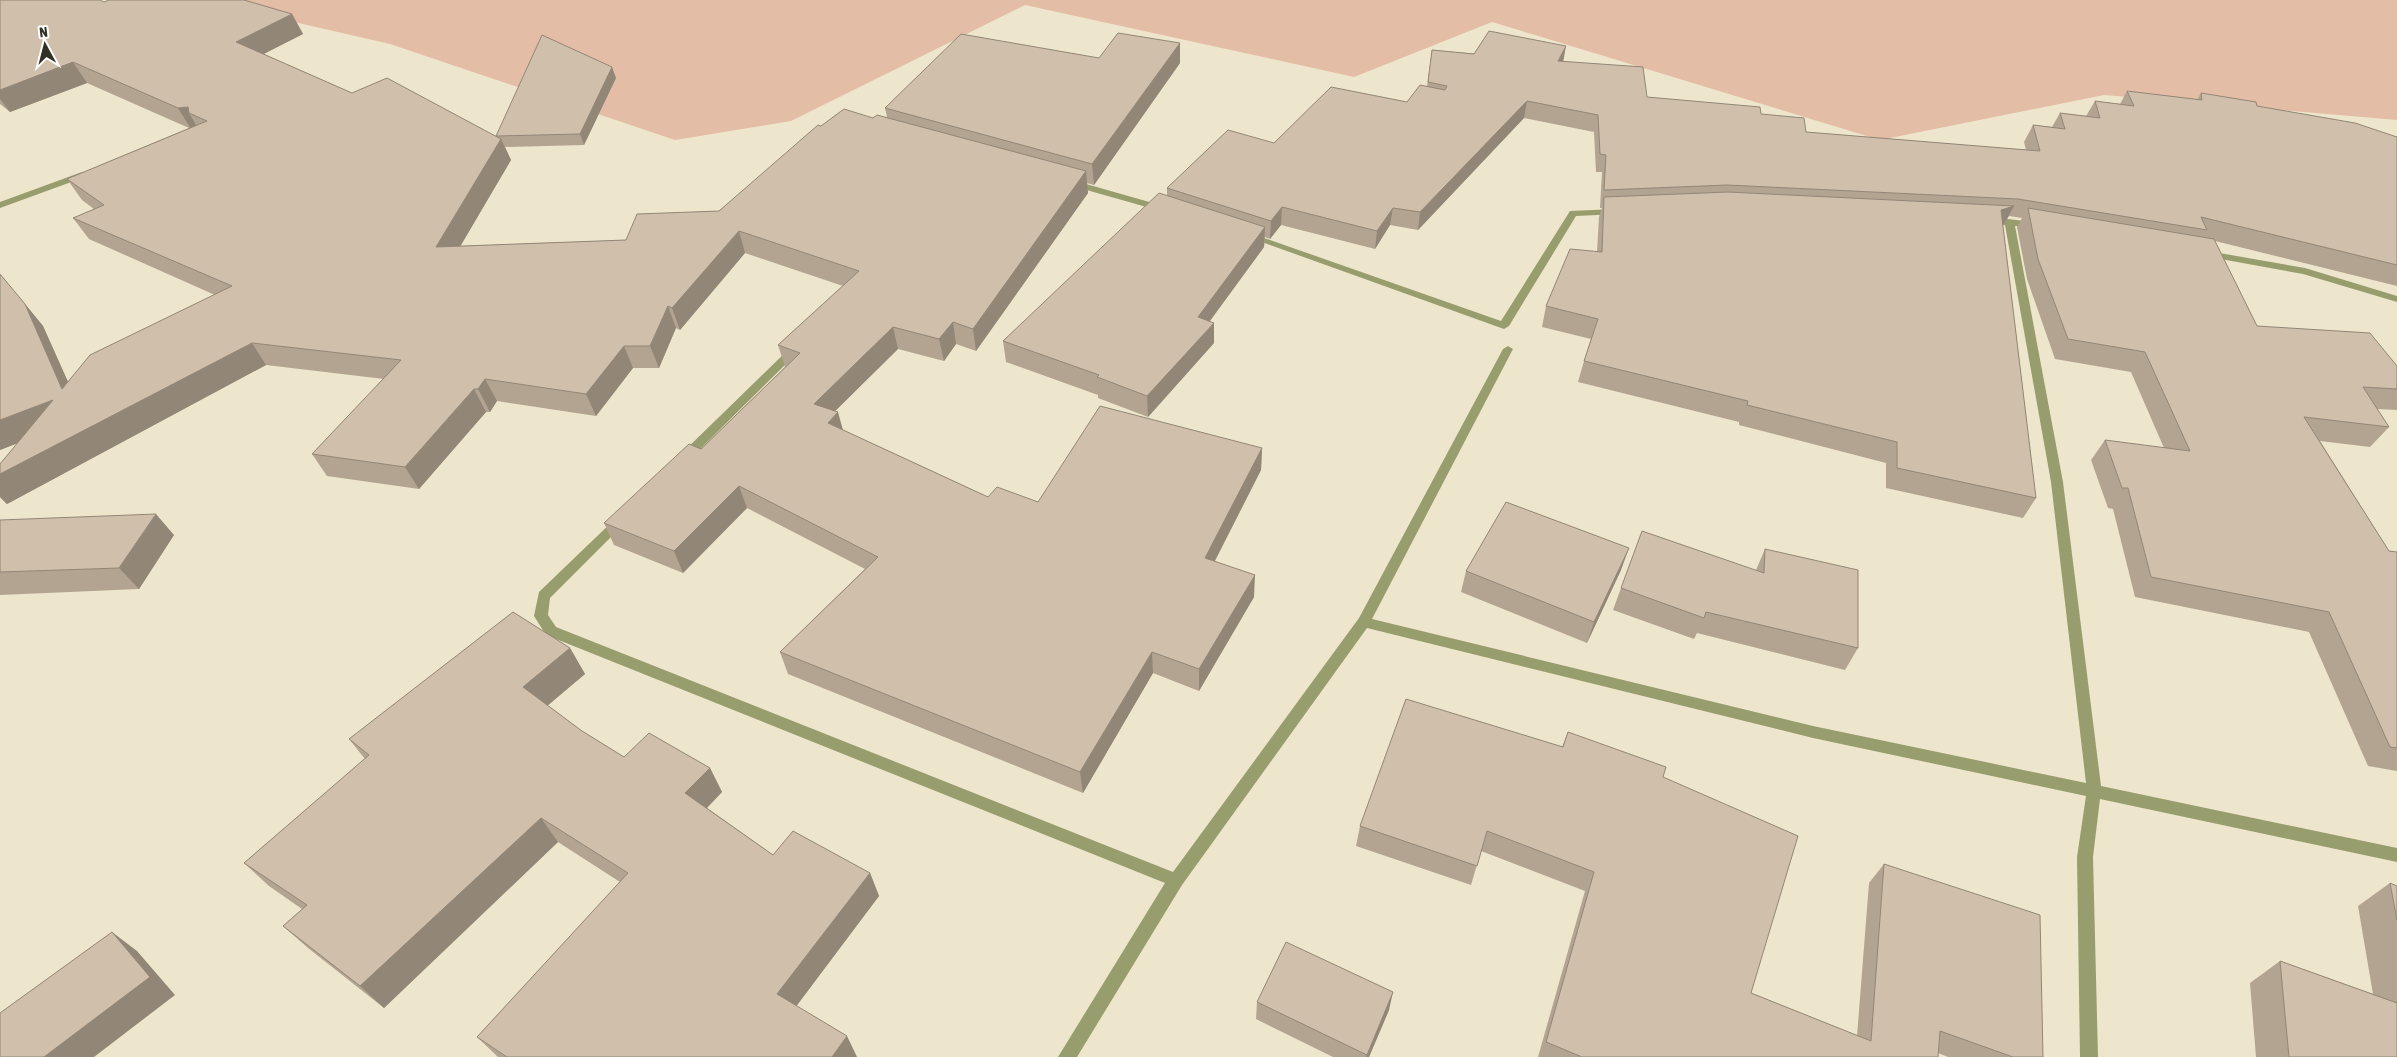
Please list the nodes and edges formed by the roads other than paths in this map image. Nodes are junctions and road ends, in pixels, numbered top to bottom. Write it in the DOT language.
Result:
graph roads {
  1 [pos="94,170"];
  2 [pos="1061,180"];
  3 [pos="0,205"];
  4 [pos="1622,211"];
  5 [pos="1176,212"];
  6 [pos="1979,219"];
  7 [pos="2009,220"];
  8 [pos="2047,227"];
  9 [pos="1242,234"];
  10 [pos="2200,253"];
  11 [pos="2397,298"];
  12 [pos="807,337"];
  13 [pos="1508,349"];
  14 [pos="672,470"];
  15 [pos="629,512"];
  16 [pos="1364,622"];
  17 [pos="2094,790"];
  18 [pos="2397,855"];
  19 [pos="1176,880"];
  20 [pos="1067,1057"];
  21 [pos="2089,1057"];
  1 -- 3 [label="street"];
  2 -- 5 [label="street"];
  4 -- 9 [label="street"];
  6 -- 7 [label="street"];
  7 -- 8 [label="street"];
  7 -- 17 [label="street"];
  10 -- 11 [label="street"];
  12 -- 14 [label="street"];
  13 -- 16 [label="street"];
  15 -- 19 [label="street"];
  16 -- 17 [label="street"];
  16 -- 19 [label="street"];
  17 -- 18 [label="street"];
  17 -- 21 [label="street"];
  19 -- 20 [label="street"];
}
